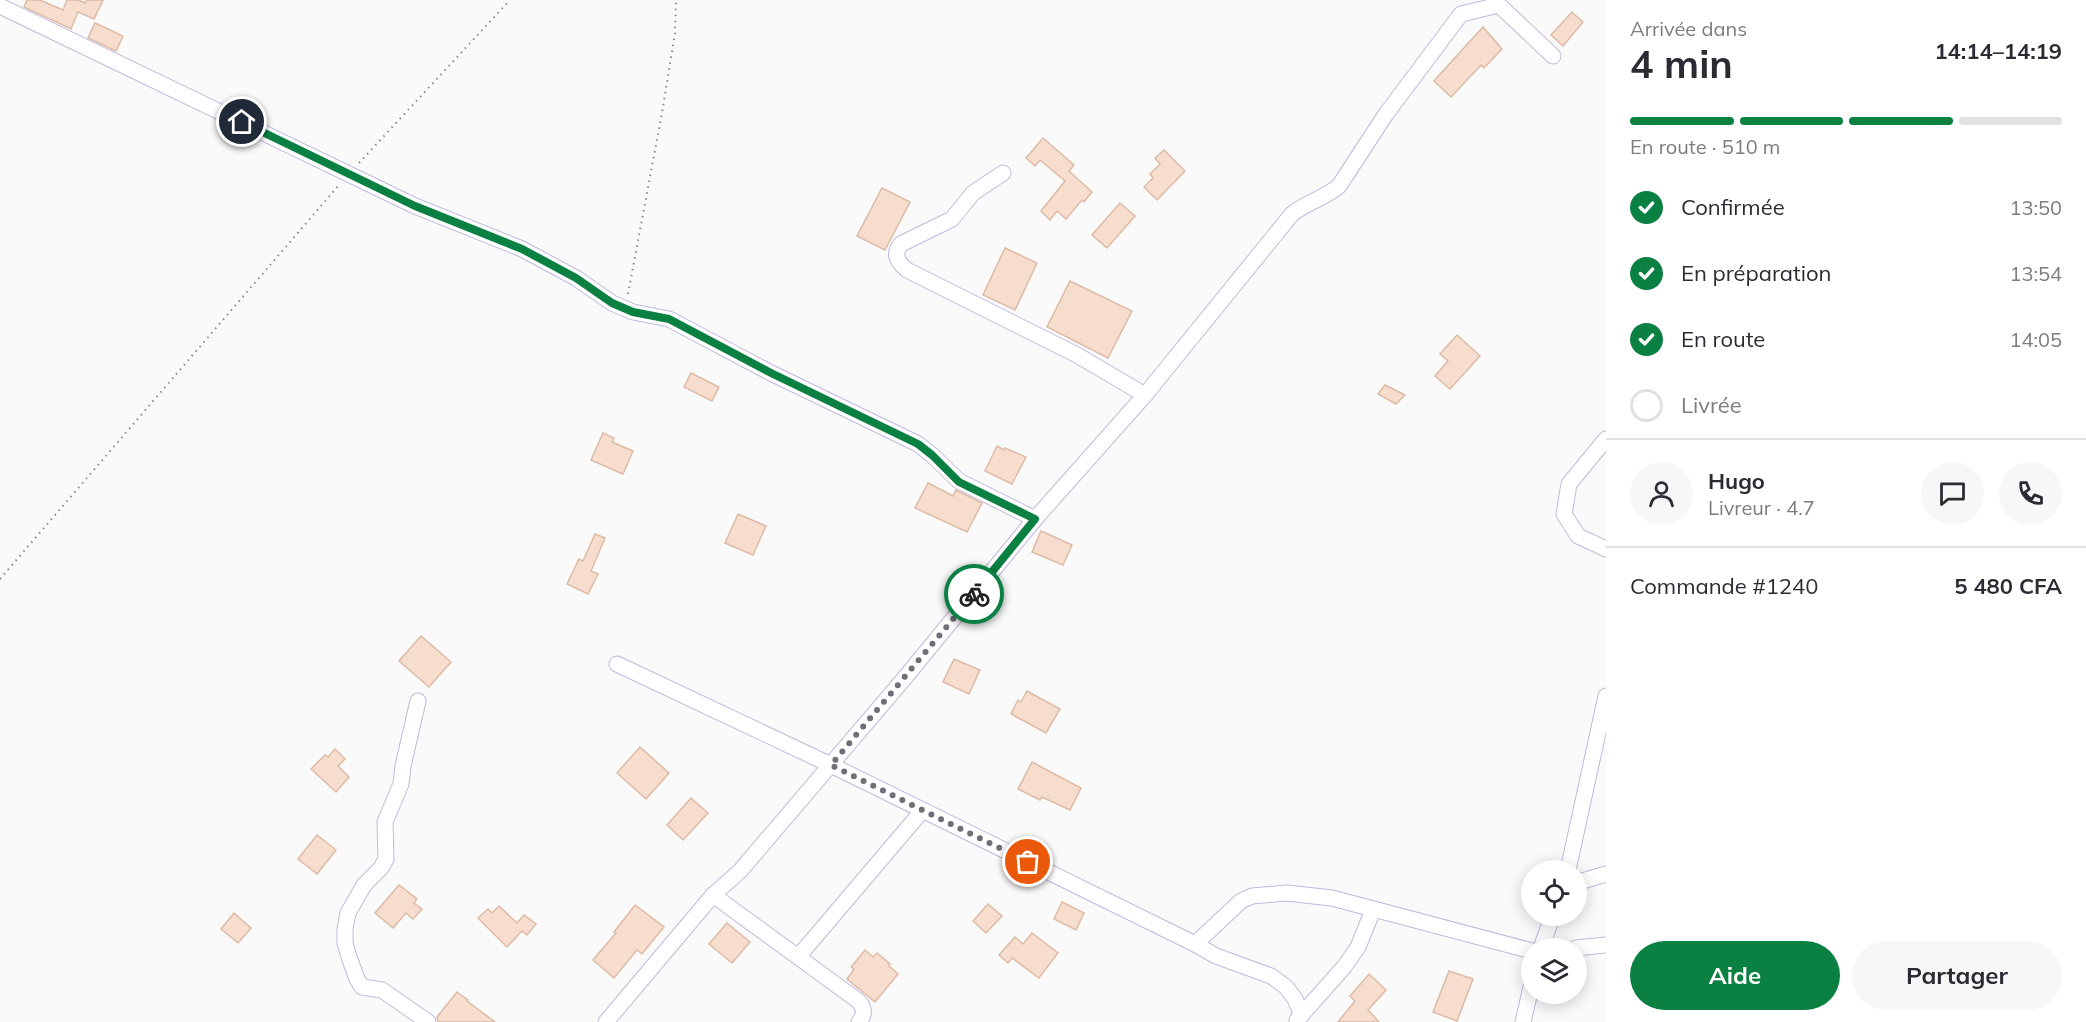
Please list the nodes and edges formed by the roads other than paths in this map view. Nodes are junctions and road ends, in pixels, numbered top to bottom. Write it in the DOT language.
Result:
graph roads {
  1 [pos="0,6"];
  2 [pos="1553,56"];
  3 [pos="1003,173"];
  4 [pos="1145,394"];
  5 [pos="1606,439"];
  6 [pos="1035,519"];
  7 [pos="1606,549"];
  8 [pos="617,664"];
  9 [pos="1606,696"];
  10 [pos="418,701"];
  11 [pos="831,765"];
  12 [pos="922,811"];
  13 [pos="1570,860"];
  14 [pos="1606,874"];
  15 [pos="1587,880"];
  16 [pos="712,895"];
  17 [pos="1373,910"];
  18 [pos="1195,944"];
  19 [pos="1606,945"];
  20 [pos="1587,947"];
  21 [pos="1521,948"];
  22 [pos="798,957"];
  23 [pos="1527,1004"];
  24 [pos="1298,1018"];
  25 [pos="428,1022"];
  26 [pos="606,1022"];
  27 [pos="859,1022"];
  28 [pos="1523,1022"];
  1 -- 6 [label="street"];
  2 -- 4 [label="street"];
  3 -- 4 [label="street"];
  4 -- 6 [label="street"];
  5 -- 7 [label="street"];
  6 -- 11 [label="street"];
  8 -- 11 [label="street"];
  9 -- 13 [label="street"];
  10 -- 25 [label="street"];
  11 -- 12 [label="street"];
  11 -- 16 [label="street"];
  12 -- 18 [label="street"];
  12 -- 22 [label="street"];
  14 -- 15 [label="street"];
  16 -- 22 [label="street"];
  16 -- 26 [label="street"];
  17 -- 18 [label="street"];
  17 -- 21 [label="street"];
  17 -- 24 [label="street"];
  18 -- 24 [label="street"];
  19 -- 20 [label="street"];
  22 -- 27 [label="street"];
  23 -- 28 [label="street"];
}
